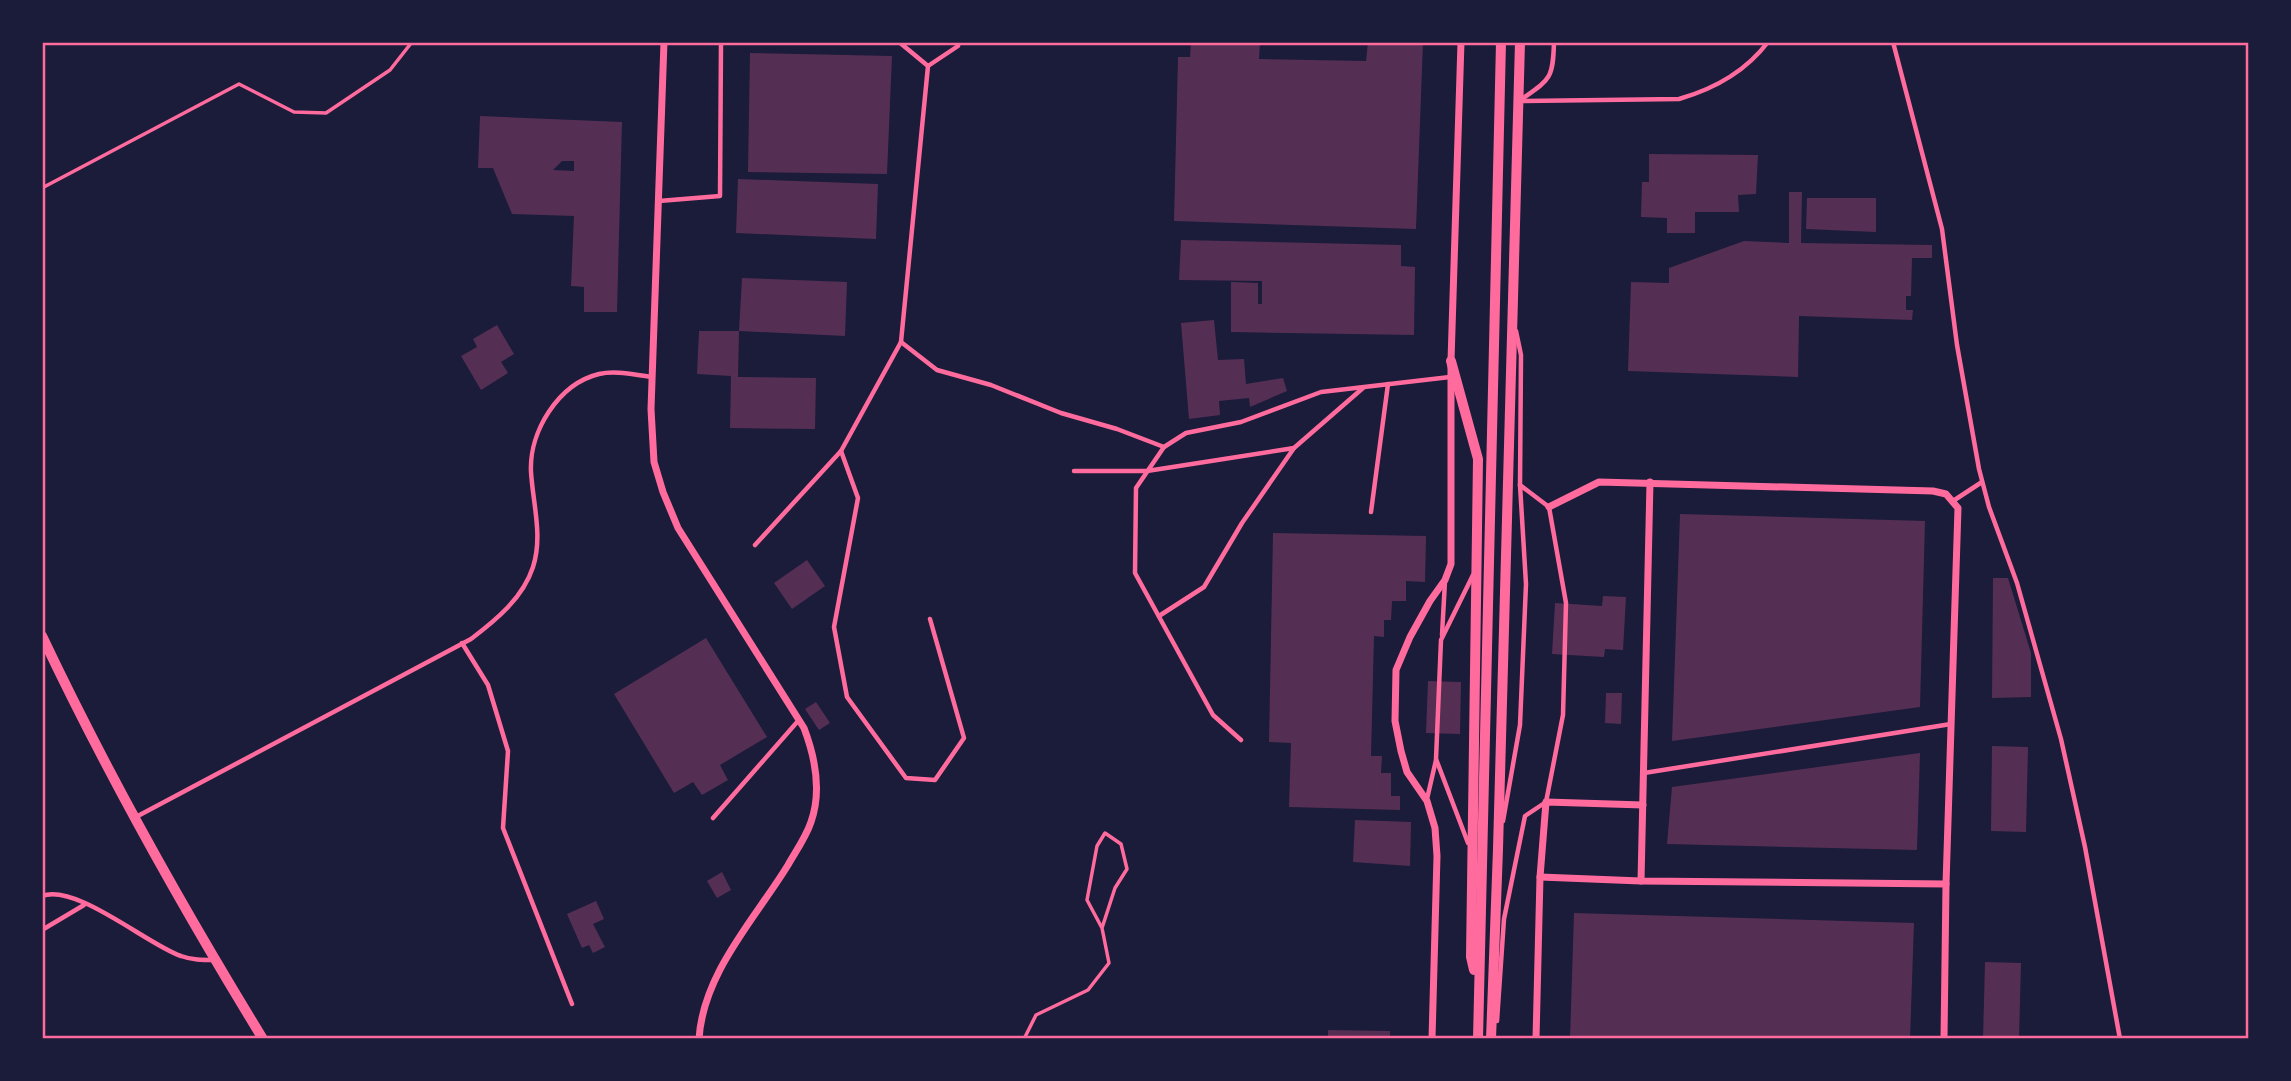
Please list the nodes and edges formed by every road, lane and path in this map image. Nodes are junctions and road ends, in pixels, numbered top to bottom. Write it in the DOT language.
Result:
graph roads {
  1 [pos="412,42"];
  2 [pos="664,42"];
  3 [pos="721,42"];
  4 [pos="899,42"];
  5 [pos="959,42"];
  6 [pos="1461,42"];
  7 [pos="1501,42"];
  8 [pos="1520,42"];
  9 [pos="1554,42"];
  10 [pos="1768,42"];
  11 [pos="1893,42"];
  12 [pos="928,66"];
  13 [pos="1519,102"];
  14 [pos="42,188"];
  15 [pos="659,201"];
  16 [pos="1512,312"];
  17 [pos="901,342"];
  18 [pos="1451,361"];
  19 [pos="652,377"];
  20 [pos="1451,377"];
  21 [pos="1388,384"];
  22 [pos="1364,387"];
  23 [pos="1164,447"];
  24 [pos="1294,448"];
  25 [pos="841,452"];
  26 [pos="1074,471"];
  27 [pos="1147,471"];
  28 [pos="1650,482"];
  29 [pos="1982,482"];
  30 [pos="1520,485"];
  31 [pos="1953,502"];
  32 [pos="1549,507"];
  33 [pos="1371,512"];
  34 [pos="1489,528"];
  35 [pos="754,545"];
  36 [pos="1477,566"];
  37 [pos="1445,580"];
  38 [pos="1159,616"];
  39 [pos="930,619"];
  40 [pos="42,636"];
  41 [pos="1441,640"];
  42 [pos="462,643"];
  43 [pos="799,720"];
  44 [pos="1952,724"];
  45 [pos="1241,740"];
  46 [pos="1436,759"];
  47 [pos="1644,773"];
  48 [pos="1427,801"];
  49 [pos="1546,802"];
  50 [pos="1643,805"];
  51 [pos="713,818"];
  52 [pos="134,819"];
  53 [pos="1498,849"];
  54 [pos="1473,854"];
  55 [pos="1540,877"];
  56 [pos="1642,881"];
  57 [pos="1946,884"];
  58 [pos="42,896"];
  59 [pos="85,904"];
  60 [pos="1102,928"];
  61 [pos="42,930"];
  62 [pos="215,960"];
  63 [pos="1478,987"];
  64 [pos="572,1004"];
  65 [pos="263,1039"];
  66 [pos="699,1039"];
  67 [pos="1024,1039"];
  68 [pos="1432,1039"];
  69 [pos="1478,1039"];
  70 [pos="1492,1039"];
  71 [pos="1536,1039"];
  72 [pos="1944,1039"];
  73 [pos="2120,1039"];
  1 -- 14 [label="path"];
  2 -- 15 [label="street"];
  3 -- 15 [label="lane"];
  4 -- 12 [label="lane"];
  5 -- 12 [label="lane"];
  6 -- 18 [label="street"];
  7 -- 34 [label="main road"];
  8 -- 13 [label="main road"];
  9 -- 13 [label="lane"];
  10 -- 13 [label="lane"];
  11 -- 29 [label="lane"];
  12 -- 17 [label="lane"];
  13 -- 16 [label="main road"];
  15 -- 19 [label="street"];
  16 -- 30 [label="lane"];
  16 -- 53 [label="main road"];
  17 -- 23 [label="lane"];
  17 -- 25 [label="lane"];
  18 -- 20 [label="street"];
  18 -- 36 [label="main road"];
  19 -- 42 [label="lane"];
  19 -- 43 [label="street"];
  20 -- 21 [label="lane"];
  20 -- 37 [label="street"];
  21 -- 22 [label="lane"];
  21 -- 33 [label="lane"];
  22 -- 23 [label="lane"];
  22 -- 24 [label="lane"];
  23 -- 27 [label="lane"];
  24 -- 27 [label="lane"];
  24 -- 38 [label="lane"];
  25 -- 35 [label="lane"];
  25 -- 39 [label="lane"];
  26 -- 27 [label="lane"];
  27 -- 38 [label="lane"];
  28 -- 31 [label="street"];
  28 -- 32 [label="street"];
  28 -- 47 [label="street"];
  29 -- 31 [label="lane"];
  29 -- 73 [label="lane"];
  30 -- 32 [label="lane"];
  30 -- 53 [label="lane"];
  31 -- 44 [label="street"];
  32 -- 49 [label="lane"];
  34 -- 36 [label="lane"];
  34 -- 63 [label="main road"];
  36 -- 41 [label="lane"];
  36 -- 54 [label="main road"];
  37 -- 41 [label="lane"];
  37 -- 48 [label="street"];
  38 -- 45 [label="lane"];
  40 -- 52 [label="main road"];
  41 -- 46 [label="lane"];
  42 -- 52 [label="lane"];
  42 -- 64 [label="lane"];
  43 -- 51 [label="lane"];
  43 -- 66 [label="street"];
  44 -- 47 [label="lane"];
  44 -- 57 [label="street"];
  46 -- 48 [label="lane"];
  46 -- 54 [label="lane"];
  47 -- 50 [label="street"];
  48 -- 68 [label="street"];
  49 -- 50 [label="street"];
  49 -- 55 [label="street"];
  49 -- 70 [label="lane"];
  50 -- 56 [label="street"];
  52 -- 62 [label="main road"];
  53 -- 70 [label="main road"];
  54 -- 63 [label="main road"];
  55 -- 56 [label="street"];
  55 -- 71 [label="street"];
  56 -- 57 [label="street"];
  57 -- 72 [label="street"];
  58 -- 59 [label="lane"];
  59 -- 61 [label="lane"];
  59 -- 62 [label="lane"];
  60 -- 60 [label="path"];
  60 -- 67 [label="path"];
  62 -- 65 [label="main road"];
  63 -- 69 [label="main road"];
}
